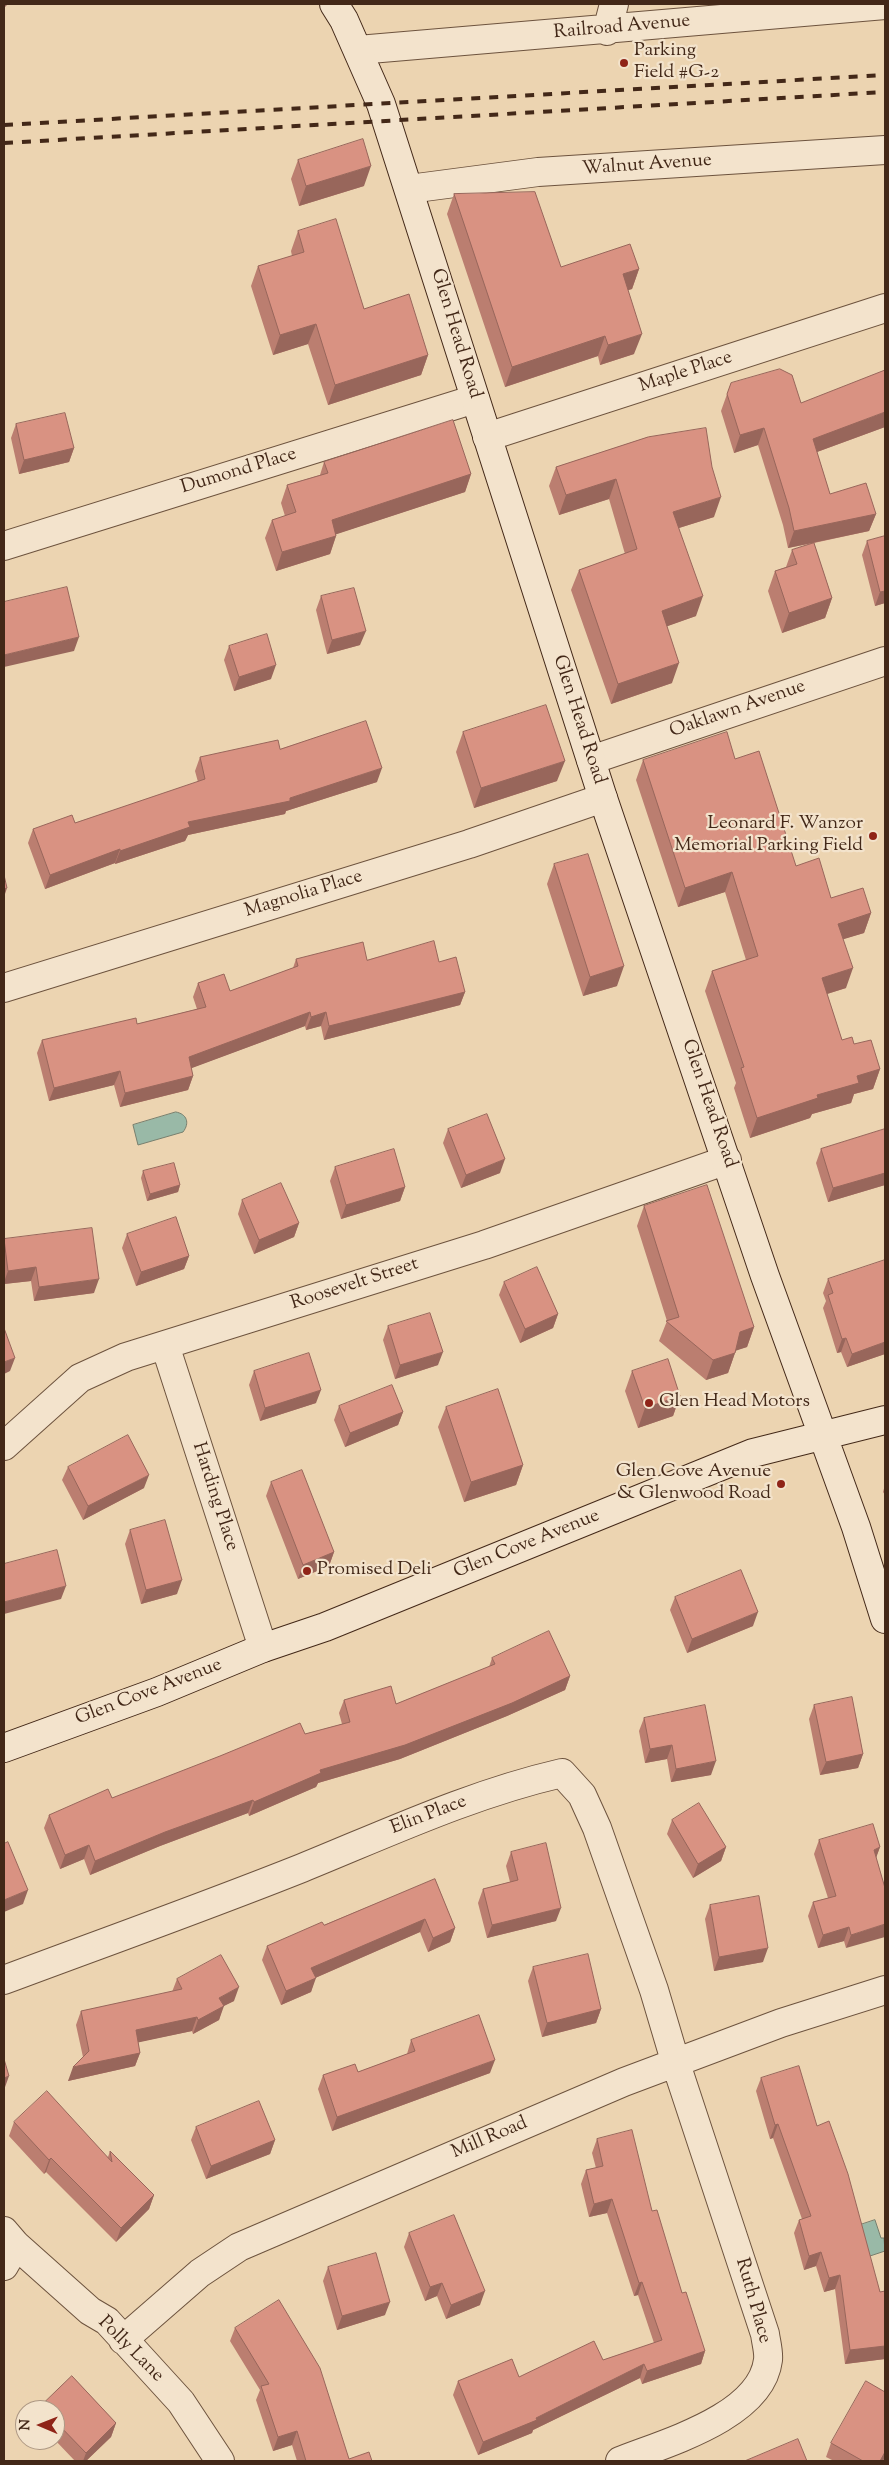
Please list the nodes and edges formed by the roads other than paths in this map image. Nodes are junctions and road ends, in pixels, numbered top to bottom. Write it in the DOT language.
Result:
graph roads {
  1 [pos="334,4"];
  2 [pos="614,4"];
  3 [pos="885,5"];
  4 [pos="673,13"];
  5 [pos="607,30"];
  6 [pos="358,50"];
  7 [pos="885,150"];
  8 [pos="409,189"];
  9 [pos="885,308"];
  10 [pos="475,399"];
  11 [pos="487,437"];
  12 [pos="4,546"];
  13 [pos="885,661"];
  14 [pos="590,760"];
  15 [pos="603,798"];
  16 [pos="4,988"];
  17 [pos="727,1160"];
  18 [pos="165,1345"];
  19 [pos="885,1420"];
  20 [pos="823,1437"];
  21 [pos="4,1446"];
  22 [pos="885,1619"];
  23 [pos="263,1648"];
  24 [pos="4,1748"];
  25 [pos="4,1980"];
  26 [pos="885,1990"];
  27 [pos="676,2064"];
  28 [pos="8,2247"];
  29 [pos="123,2340"];
  30 [pos="220,2461"];
  31 [pos="620,2461"];
  1 -- 6 [label="street, Glen Head Road"];
  2 -- 5 [label="street"];
  3 -- 4 [label="street, Railroad Avenue"];
  4 -- 5 [label="street, Railroad Avenue"];
  5 -- 6 [label="street, Railroad Avenue"];
  6 -- 8 [label="street, Glen Head Road"];
  7 -- 8 [label="street, Walnut Avenue"];
  8 -- 10 [label="street, Glen Head Road"];
  9 -- 11 [label="street, Maple Place"];
  10 -- 11 [label="street, Glen Head Road"];
  10 -- 12 [label="street, Dumond Place"];
  11 -- 14 [label="street, Glen Head Road"];
  13 -- 14 [label="street, Oaklawn Avenue"];
  14 -- 15 [label="street, Glen Head Road"];
  15 -- 16 [label="street, Magnolia Place"];
  15 -- 17 [label="street, Glen Head Road"];
  17 -- 18 [label="street, Roosevelt Street"];
  17 -- 20 [label="street, Glen Head Road"];
  18 -- 21 [label="street, Roosevelt Street"];
  18 -- 23 [label="street, Harding Place"];
  19 -- 20 [label="street, Glen Cove Avenue"];
  20 -- 22 [label="street, Glen Head Road"];
  20 -- 23 [label="street, Glen Cove Avenue"];
  23 -- 24 [label="street, Glen Cove Avenue"];
  25 -- 27 [label="street, Elin Place"];
  26 -- 27 [label="street, Mill Road"];
  27 -- 29 [label="street, Mill Road"];
  27 -- 31 [label="street, Ruth Place"];
  28 -- 29 [label="street, Polly Lane"];
  29 -- 30 [label="street, Polly Lane"];
}
